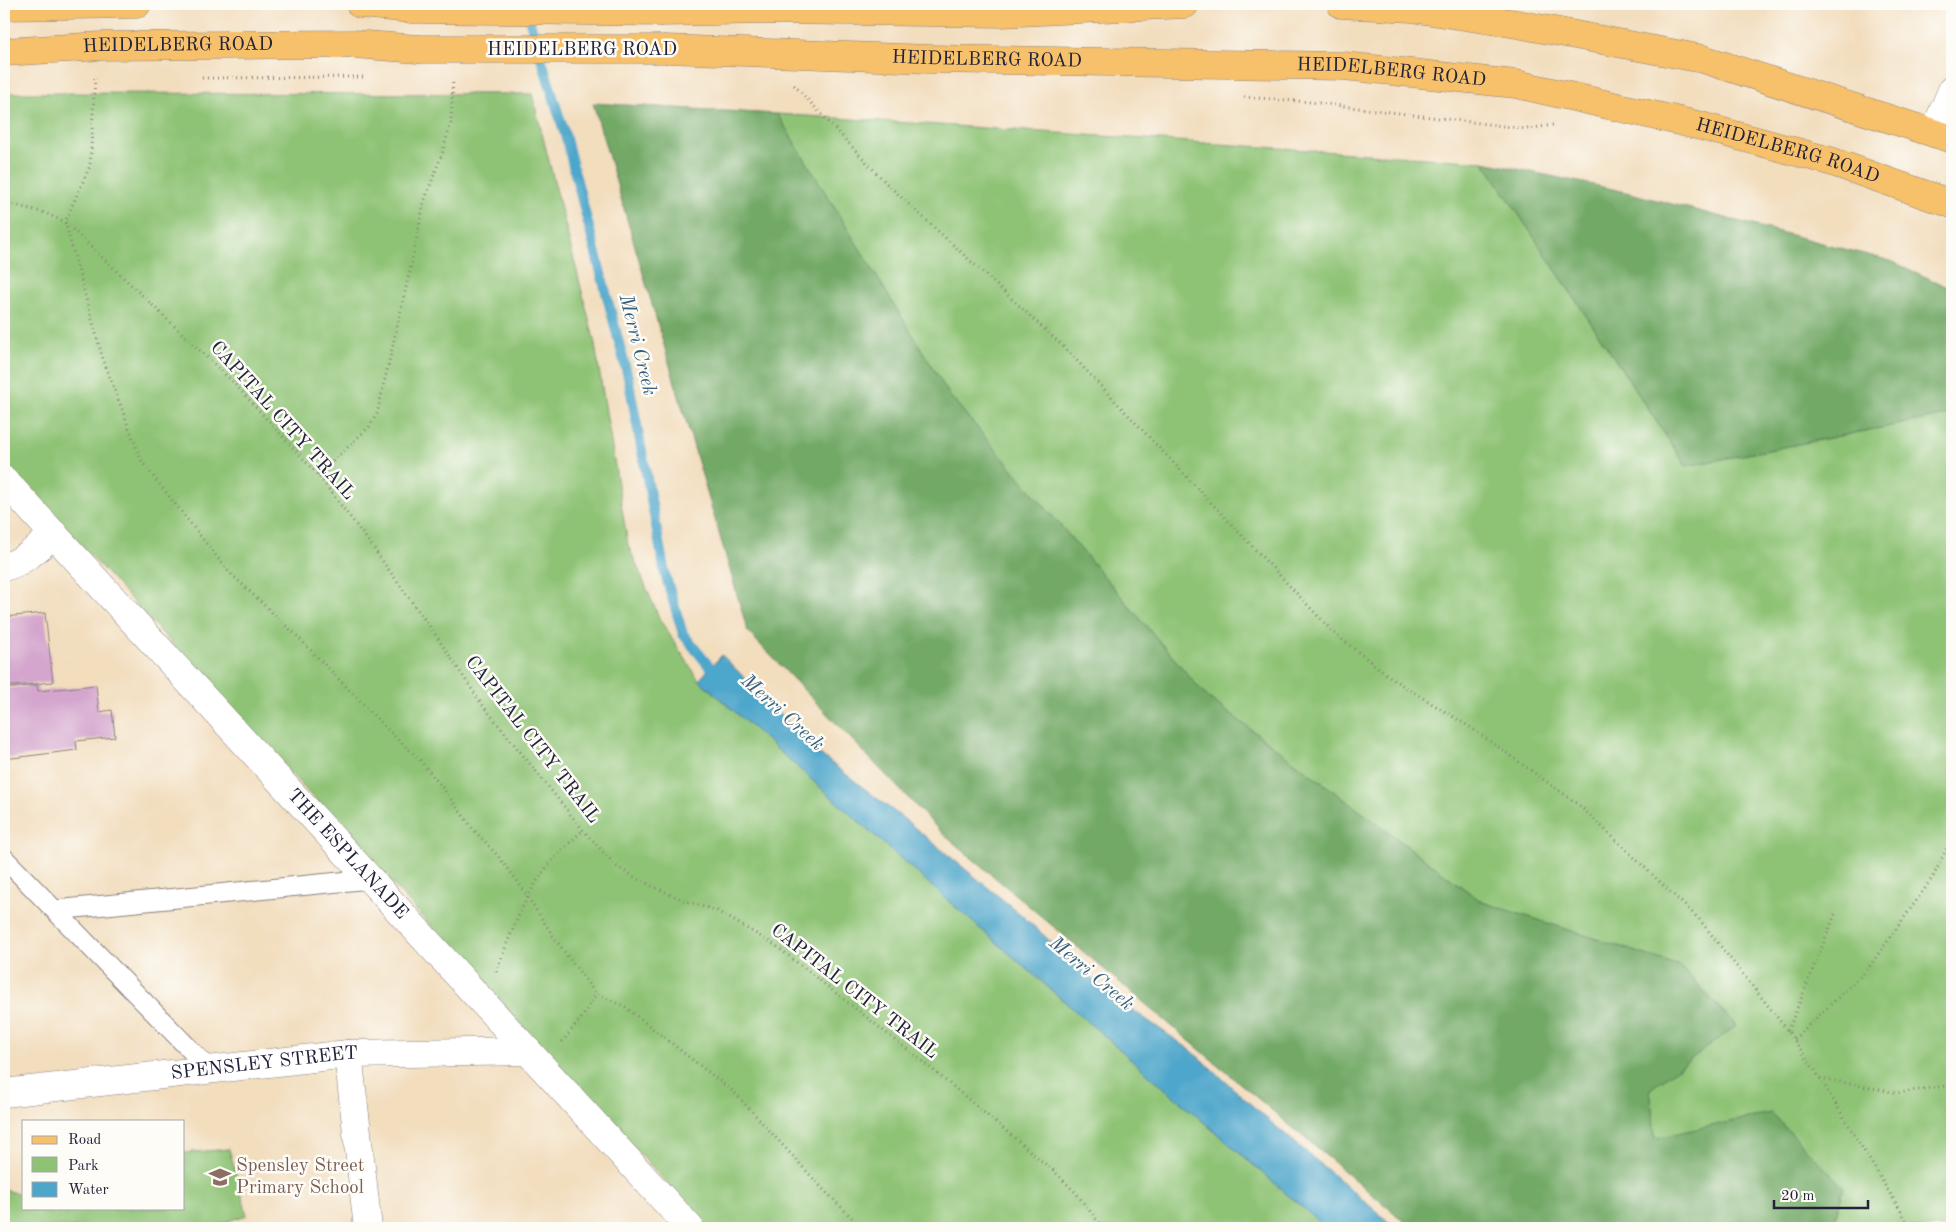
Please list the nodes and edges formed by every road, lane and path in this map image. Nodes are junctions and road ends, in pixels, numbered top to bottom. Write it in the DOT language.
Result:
graph roads {
  1 [pos="137,4"];
  2 [pos="360,4"];
  3 [pos="1185,4"];
  4 [pos="1341,4"];
  5 [pos="4,6"];
  6 [pos="4,52"];
  7 [pos="452,72"];
  8 [pos="370,77"];
  9 [pos="104,78"];
  10 [pos="193,78"];
  11 [pos="802,83"];
  12 [pos="1952,90"];
  13 [pos="1242,97"];
  14 [pos="1556,124"];
  15 [pos="1943,136"];
  16 [pos="4,202"];
  17 [pos="1952,204"];
  18 [pos="64,222"];
  19 [pos="318,475"];
  20 [pos="4,480"];
  21 [pos="54,534"];
  22 [pos="4,567"];
  23 [pos="583,830"];
  24 [pos="1952,838"];
  25 [pos="4,858"];
  26 [pos="370,878"];
  27 [pos="528,895"];
  28 [pos="55,910"];
  29 [pos="1836,912"];
  30 [pos="596,994"];
  31 [pos="484,1004"];
  32 [pos="1788,1031"];
  33 [pos="1794,1039"];
  34 [pos="562,1042"];
  35 [pos="528,1051"];
  36 [pos="348,1054"];
  37 [pos="209,1069"];
  38 [pos="1820,1078"];
  39 [pos="1952,1086"];
  40 [pos="4,1093"];
  41 [pos="368,1228"];
  42 [pos="690,1228"];
  43 [pos="862,1228"];
  44 [pos="1103,1228"];
  45 [pos="1911,1228"];
  1 -- 5 [label="main road"];
  2 -- 3 [label="main road, HEIDELBERG ROAD, bridge"];
  4 -- 15 [label="main road"];
  6 -- 17 [label="main road, HEIDELBERG ROAD, bridge"];
  7 -- 19 [label="path"];
  8 -- 10 [label="path"];
  9 -- 18 [label="path"];
  11 -- 32 [label="path"];
  12 -- 15 [label="street"];
  13 -- 14 [label="path"];
  16 -- 18 [label="path, CAPITAL CITY TRAIL"];
  18 -- 19 [label="path, CAPITAL CITY TRAIL"];
  18 -- 27 [label="path"];
  19 -- 23 [label="path, CAPITAL CITY TRAIL"];
  20 -- 21 [label="street, THE ESPLANADE"];
  21 -- 22 [label="street"];
  21 -- 26 [label="street, THE ESPLANADE"];
  23 -- 27 [label="path"];
  23 -- 44 [label="path, CAPITAL CITY TRAIL"];
  24 -- 33 [label="path"];
  25 -- 28 [label="lane"];
  26 -- 28 [label="lane"];
  26 -- 31 [label="street, THE ESPLANADE"];
  27 -- 30 [label="path"];
  27 -- 31 [label="path"];
  28 -- 37 [label="lane"];
  29 -- 32 [label="path"];
  30 -- 34 [label="path"];
  30 -- 43 [label="path"];
  31 -- 35 [label="street, THE ESPLANADE"];
  32 -- 33 [label="path"];
  33 -- 38 [label="path"];
  35 -- 36 [label="street, SPENSLEY STREET"];
  35 -- 42 [label="street, THE ESPLANADE"];
  36 -- 37 [label="street, SPENSLEY STREET"];
  36 -- 41 [label="street"];
  37 -- 40 [label="street, SPENSLEY STREET"];
  38 -- 39 [label="path"];
  38 -- 45 [label="path"];
}
